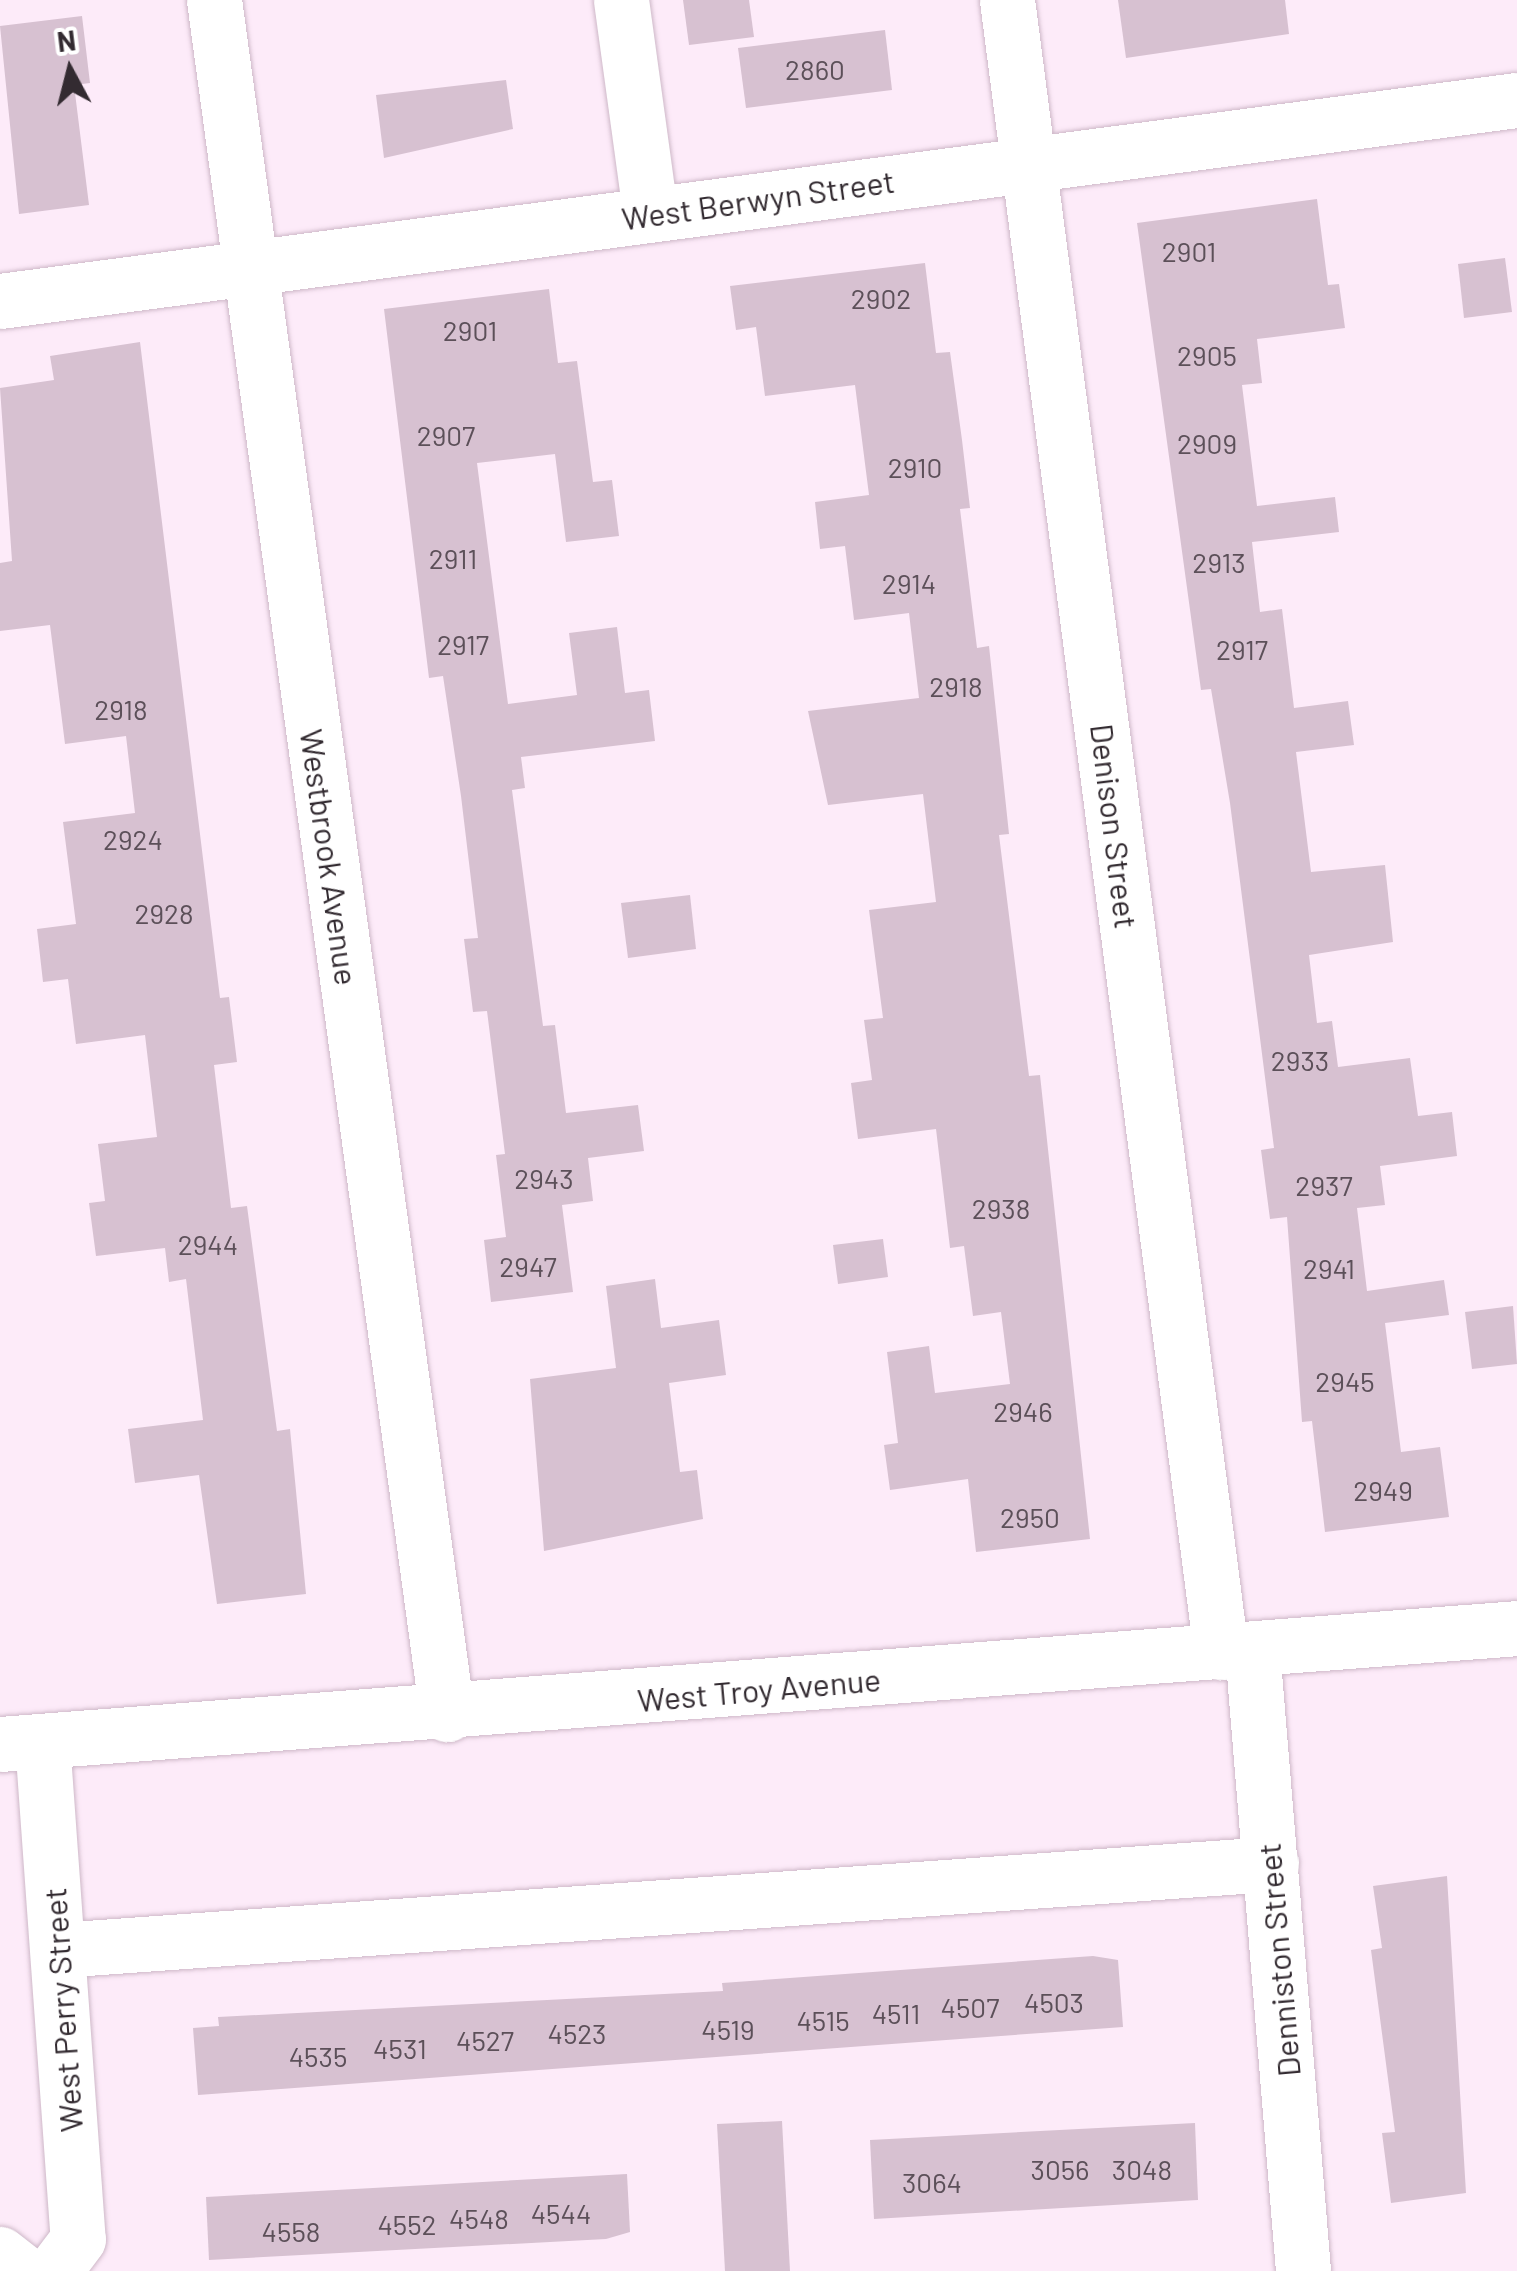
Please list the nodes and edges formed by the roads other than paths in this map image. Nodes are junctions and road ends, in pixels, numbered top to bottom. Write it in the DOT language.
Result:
graph roads {
  1 [pos="214,0"];
  2 [pos="621,0"];
  3 [pos="1008,0"];
  4 [pos="1517,100"];
  5 [pos="1029,162"];
  6 [pos="650,213"];
  7 [pos="250,267"];
  8 [pos="0,301"];
  9 [pos="1517,1628"];
  10 [pos="1237,1651"];
  11 [pos="448,1714"];
  12 [pos="21,1743"];
  13 [pos="1271,1864"];
  14 [pos="58,1950"];
  15 [pos="0,2254"];
  16 [pos="22,2271"];
  17 [pos="54,2271"];
  18 [pos="1303,2271"];
  1 -- 7 [label="street, Westbrook Avenue"];
  2 -- 6 [label="street"];
  3 -- 5 [label="street, Denison Street"];
  4 -- 5 [label="street, West Berwyn Street"];
  5 -- 6 [label="street, West Berwyn Street"];
  5 -- 10 [label="street, Denison Street"];
  6 -- 7 [label="street, West Berwyn Street"];
  7 -- 8 [label="street, West Berwyn Street"];
  7 -- 11 [label="street, Westbrook Avenue"];
  9 -- 10 [label="street, West Troy Avenue"];
  10 -- 11 [label="street, West Troy Avenue"];
  10 -- 13 [label="street, Denniston Street"];
  11 -- 12 [label="street, West Troy Avenue"];
  12 -- 14 [label="street, West Perry Street"];
  13 -- 14 [label="street"];
  13 -- 18 [label="street, Denniston Street"];
  14 -- 17 [label="street, West Perry Street"];
  15 -- 16 [label="street"];
}
